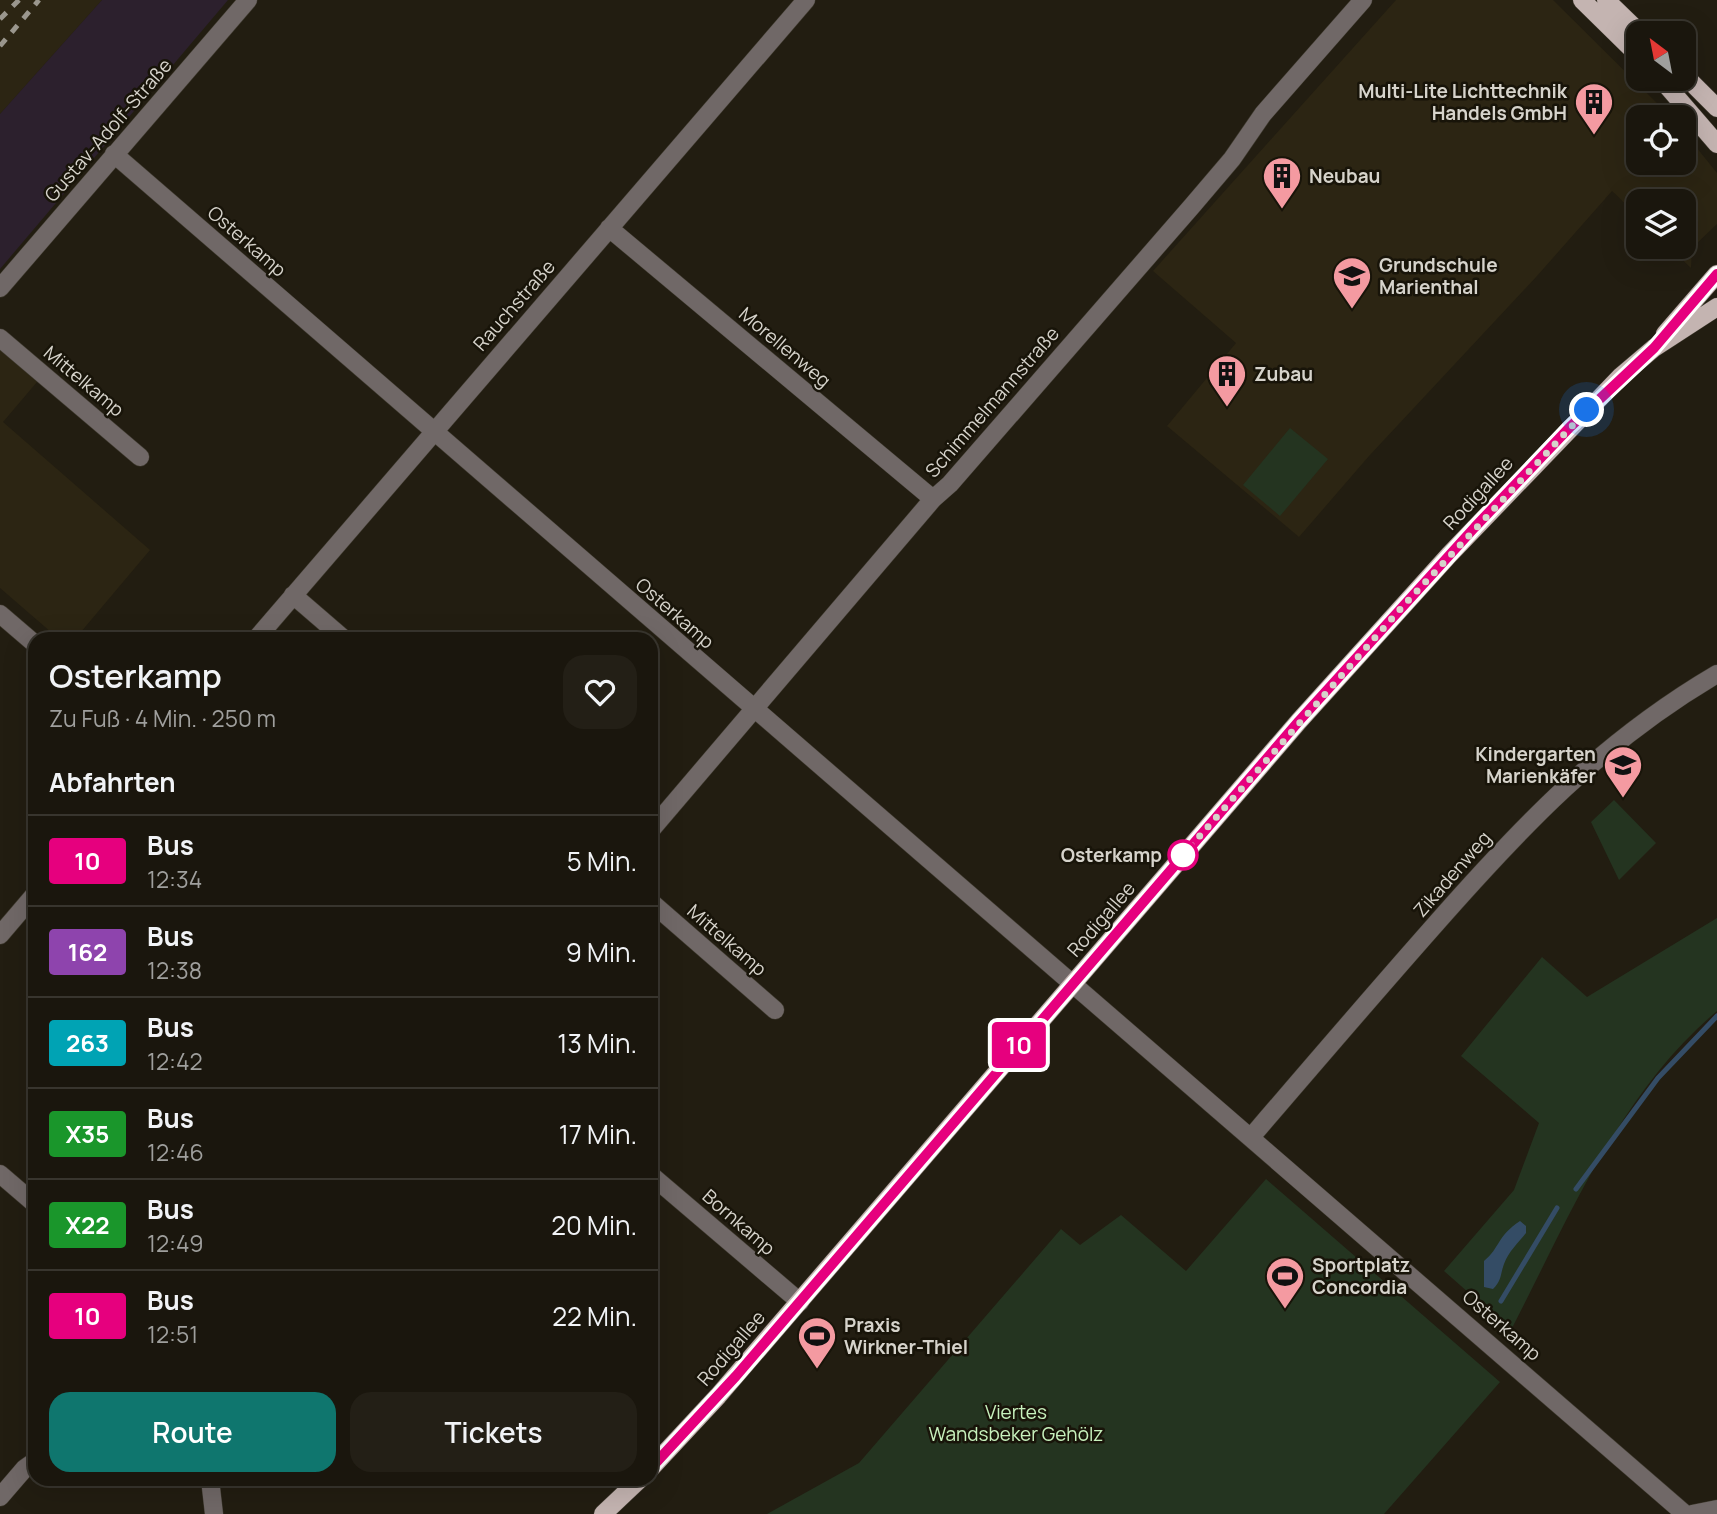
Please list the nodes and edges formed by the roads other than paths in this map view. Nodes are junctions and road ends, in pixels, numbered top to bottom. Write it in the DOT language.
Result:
graph roads {
  1 [pos="248,0"];
  2 [pos="806,0"];
  3 [pos="1363,0"];
  4 [pos="1582,0"];
  5 [pos="1606,0"];
  6 [pos="1628,21"];
  7 [pos="1626,43"];
  8 [pos="1696,87"];
  9 [pos="1671,91"];
  10 [pos="1717,108"];
  11 [pos="1717,144"];
  12 [pos="114,154"];
  13 [pos="609,228"];
  14 [pos="1717,274"];
  15 [pos="0,288"];
  16 [pos="1717,307"];
  17 [pos="0,338"];
  18 [pos="1654,348"];
  19 [pos="435,430"];
  20 [pos="141,457"];
  21 [pos="933,499"];
  22 [pos="293,595"];
  23 [pos="0,614"];
  24 [pos="262,632"];
  25 [pos="336,632"];
  26 [pos="28,638"];
  27 [pos="1717,674"];
  28 [pos="752,708"];
  29 [pos="658,822"];
  30 [pos="658,908"];
  31 [pos="28,909"];
  32 [pos="0,935"];
  33 [pos="1073,983"];
  34 [pos="775,1010"];
  35 [pos="1252,1136"];
  36 [pos="0,1174"];
  37 [pos="658,1181"];
  38 [pos="28,1198"];
  39 [pos="800,1302"];
  40 [pos="658,1460"];
  41 [pos="28,1466"];
  42 [pos="211,1486"];
  43 [pos="633,1486"];
  44 [pos="0,1497"];
  45 [pos="1717,1509"];
  46 [pos="214,1514"];
  47 [pos="603,1514"];
  48 [pos="1685,1514"];
  49 [pos="1692,1514"];
  1 -- 12 [label="street, Gustav-Adolf-Straße"];
  2 -- 13 [label="street, Rauchstraße"];
  3 -- 21 [label="street, Schimmelmannstraße"];
  4 -- 7 [label="main road"];
  5 -- 6 [label="main road"];
  8 -- 10 [label="main road"];
  9 -- 11 [label="main road"];
  12 -- 15 [label="street, Gustav-Adolf-Straße"];
  12 -- 19 [label="street, Osterkamp"];
  13 -- 19 [label="street, Rauchstraße"];
  13 -- 21 [label="street, Morellenweg"];
  14 -- 18 [label="main road, Rodigallee"];
  16 -- 18 [label="main road, Rodigallee"];
  17 -- 20 [label="street, Mittelkamp"];
  18 -- 33 [label="main road, Rodigallee"];
  19 -- 22 [label="street, Rauchstraße"];
  19 -- 28 [label="street, Osterkamp"];
  21 -- 28 [label="street, Schimmelmannstraße"];
  22 -- 24 [label="street, Rauchstraße"];
  22 -- 25 [label="street"];
  23 -- 26 [label="street"];
  27 -- 35 [label="street, Zikadenweg"];
  28 -- 29 [label="street, Schimmelmannstraße"];
  28 -- 33 [label="street, Osterkamp"];
  30 -- 34 [label="street, Mittelkamp"];
  31 -- 32 [label="street"];
  33 -- 35 [label="street, Osterkamp"];
  33 -- 39 [label="main road, Rodigallee"];
  35 -- 48 [label="street, Osterkamp"];
  36 -- 38 [label="street"];
  37 -- 39 [label="street, Bornkamp"];
  39 -- 40 [label="main road, Rodigallee"];
  41 -- 44 [label="street"];
  42 -- 46 [label="street"];
  43 -- 47 [label="main road"];
  45 -- 49 [label="street"];
}
